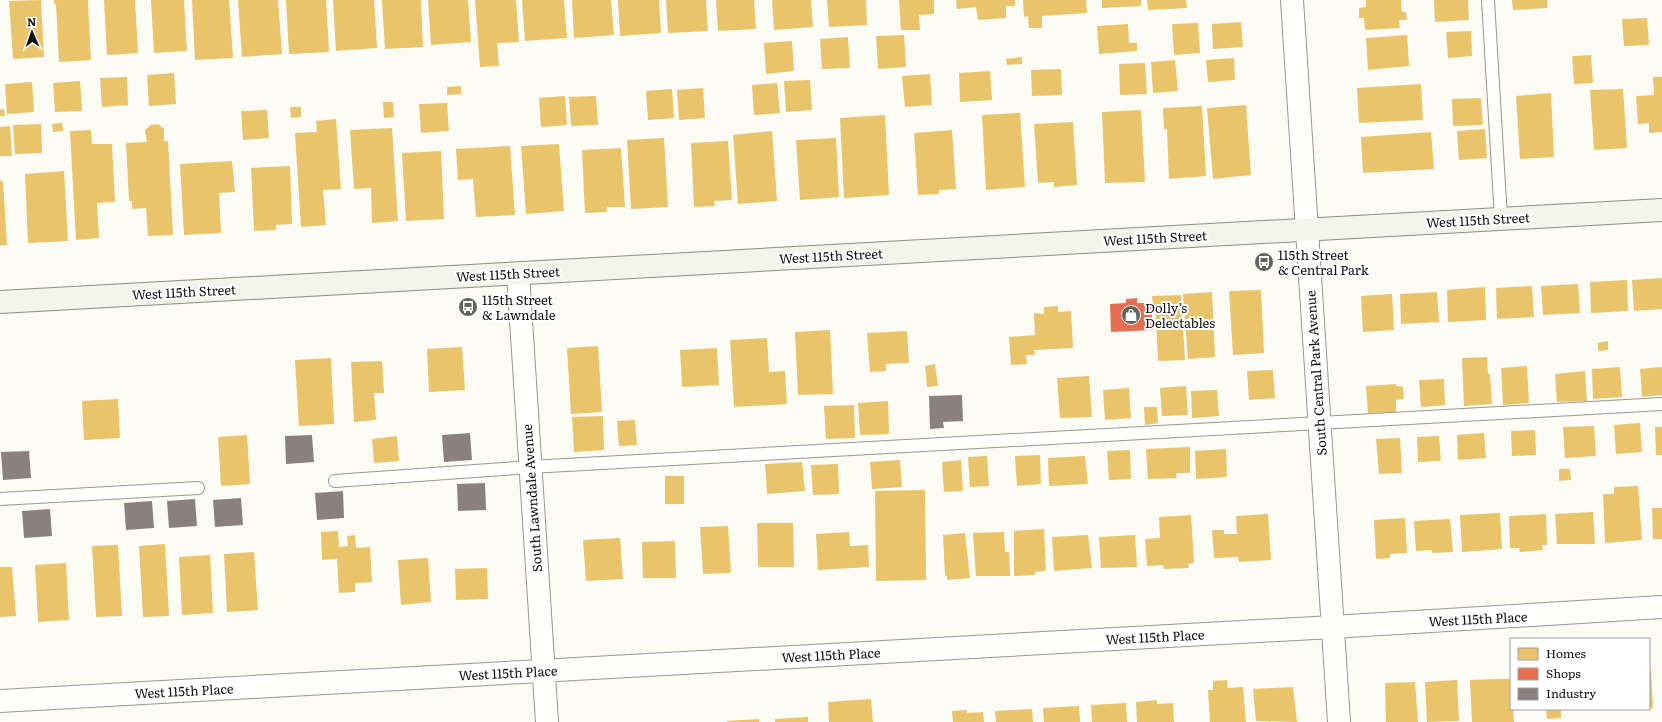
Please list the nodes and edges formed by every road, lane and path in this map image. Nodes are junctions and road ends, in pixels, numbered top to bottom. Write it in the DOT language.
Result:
graph roads {
  1 [pos="1292,0"];
  2 [pos="1488,0"];
  3 [pos="1662,210"];
  4 [pos="1501,219"];
  5 [pos="1307,230"];
  6 [pos="518,274"];
  7 [pos="0,302"];
  8 [pos="1662,404"];
  9 [pos="1319,423"];
  10 [pos="530,467"];
  11 [pos="335,481"];
  12 [pos="198,488"];
  13 [pos="0,499"];
  14 [pos="1662,607"];
  15 [pos="1332,627"];
  16 [pos="544,671"];
  17 [pos="0,701"];
  18 [pos="546,722"];
  19 [pos="1339,722"];
  1 -- 5 [label="street, South Central Park Avenue"];
  2 -- 4 [label="lane"];
  3 -- 4 [label="street, West 115th Street"];
  4 -- 5 [label="street, West 115th Street"];
  5 -- 6 [label="street, West 115th Street"];
  5 -- 9 [label="street, South Central Park Avenue"];
  6 -- 7 [label="street, West 115th Street"];
  6 -- 10 [label="street, South Lawndale Avenue"];
  8 -- 9 [label="lane"];
  9 -- 10 [label="lane"];
  9 -- 15 [label="street, South Central Park Avenue"];
  10 -- 11 [label="lane"];
  10 -- 16 [label="street, South Lawndale Avenue"];
  12 -- 13 [label="lane"];
  14 -- 15 [label="street, West 115th Place"];
  15 -- 16 [label="street, West 115th Place"];
  15 -- 19 [label="street, South Central Park Avenue"];
  16 -- 17 [label="street, West 115th Place"];
  16 -- 18 [label="street, South Lawndale Avenue"];
}
